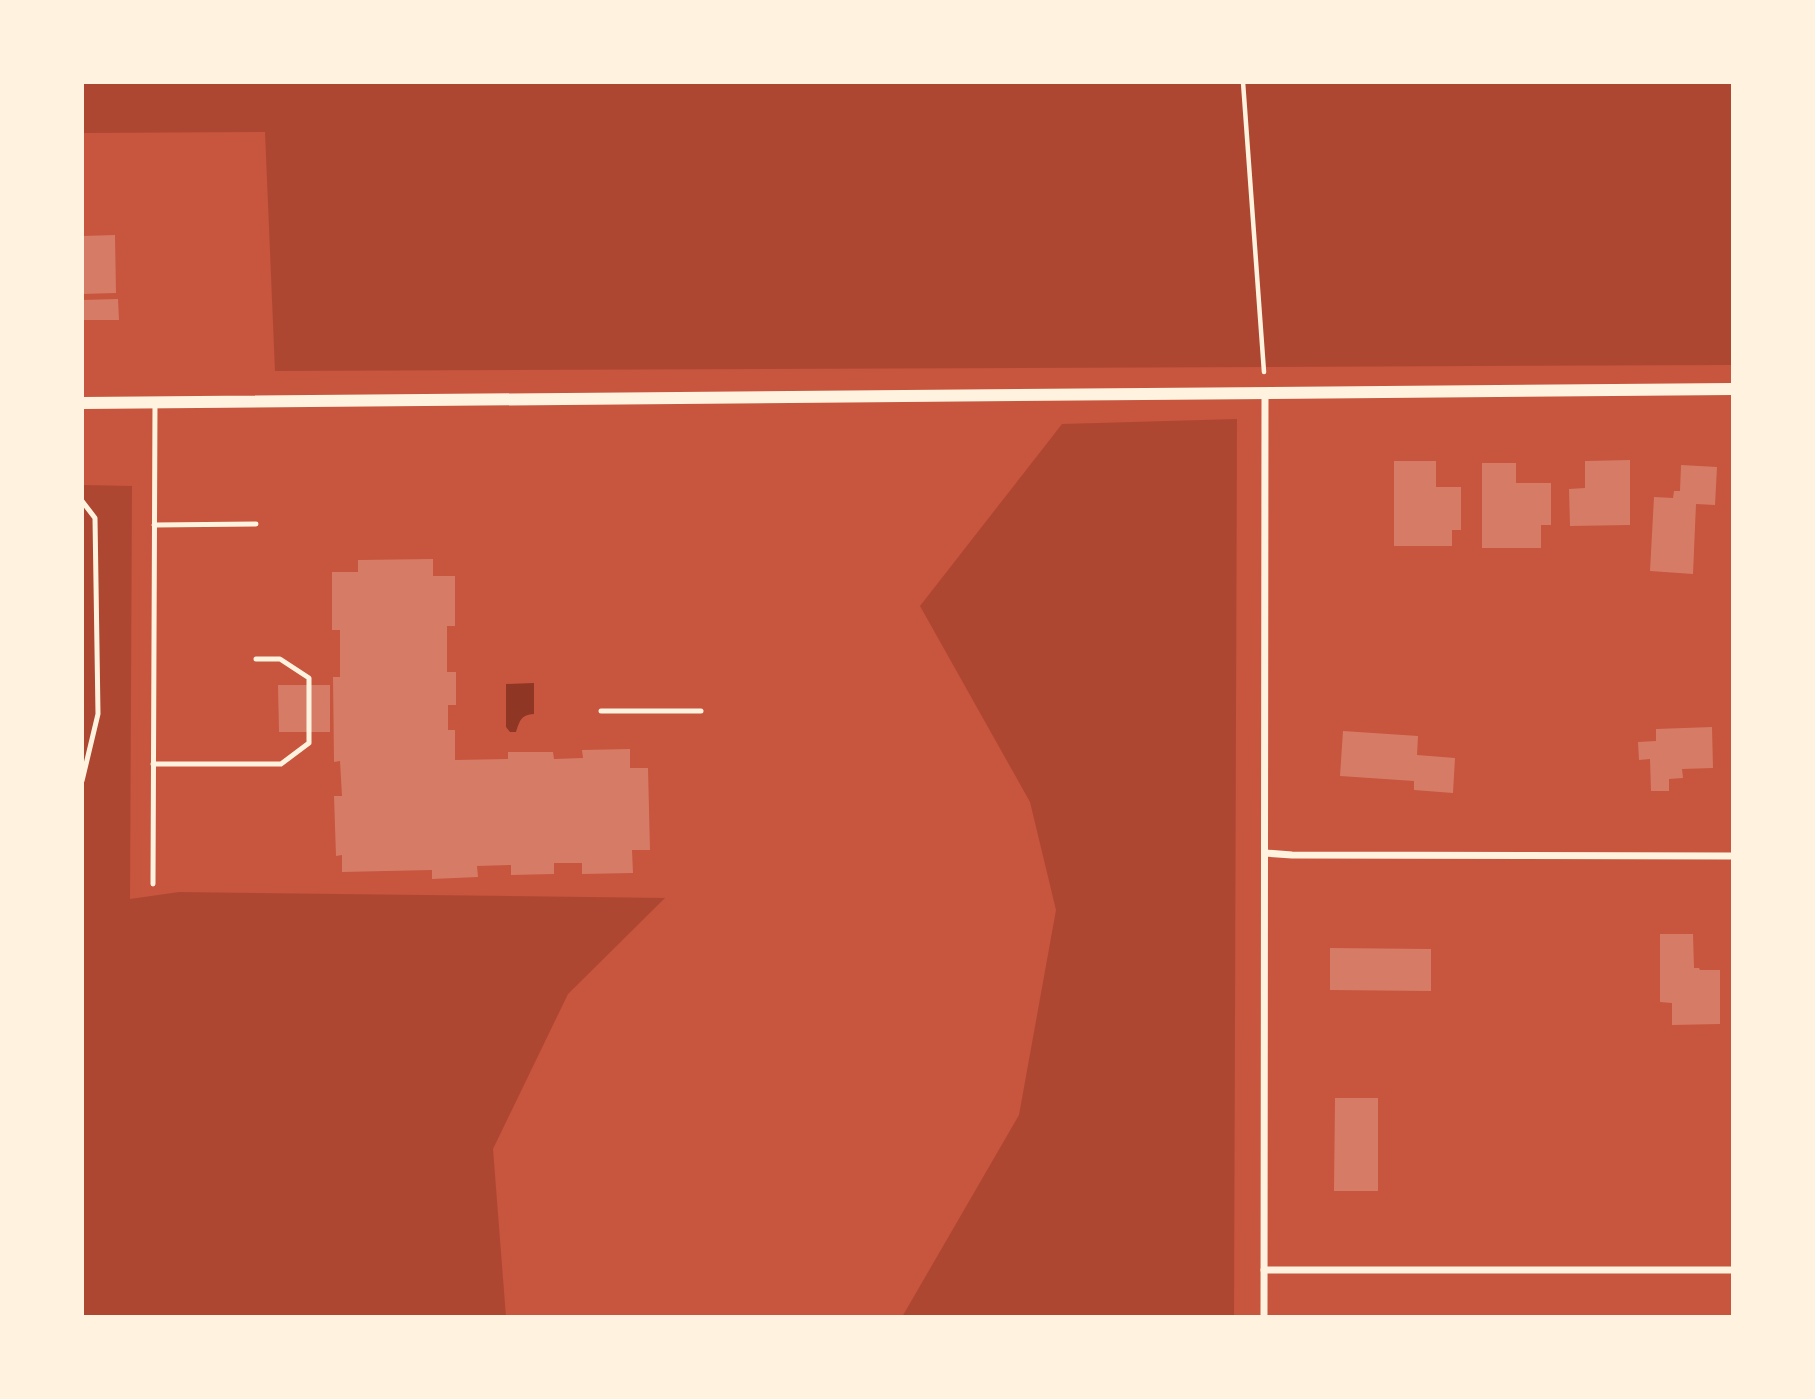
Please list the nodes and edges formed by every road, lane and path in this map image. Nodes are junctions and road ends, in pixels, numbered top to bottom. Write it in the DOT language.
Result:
graph roads {
  1 [pos="1243,82"];
  2 [pos="1733,389"];
  3 [pos="1265,394"];
  4 [pos="155,402"];
  5 [pos="82,403"];
  6 [pos="82,501"];
  7 [pos="256,524"];
  8 [pos="154,525"];
  9 [pos="256,659"];
  10 [pos="701,710"];
  11 [pos="601,711"];
  12 [pos="153,764"];
  13 [pos="82,781"];
  14 [pos="1265,853"];
  15 [pos="1733,856"];
  16 [pos="153,884"];
  17 [pos="1264,1269"];
  18 [pos="1733,1270"];
  19 [pos="1264,1317"];
  1 -- 3 [label="path"];
  2 -- 3 [label="street"];
  3 -- 4 [label="street"];
  3 -- 14 [label="street"];
  4 -- 5 [label="street"];
  4 -- 8 [label="lane"];
  6 -- 13 [label="lane"];
  7 -- 8 [label="lane"];
  8 -- 12 [label="lane"];
  9 -- 12 [label="lane"];
  10 -- 11 [label="lane"];
  12 -- 16 [label="lane"];
  14 -- 15 [label="street"];
  14 -- 17 [label="street"];
  17 -- 18 [label="street"];
  17 -- 19 [label="street"];
}
